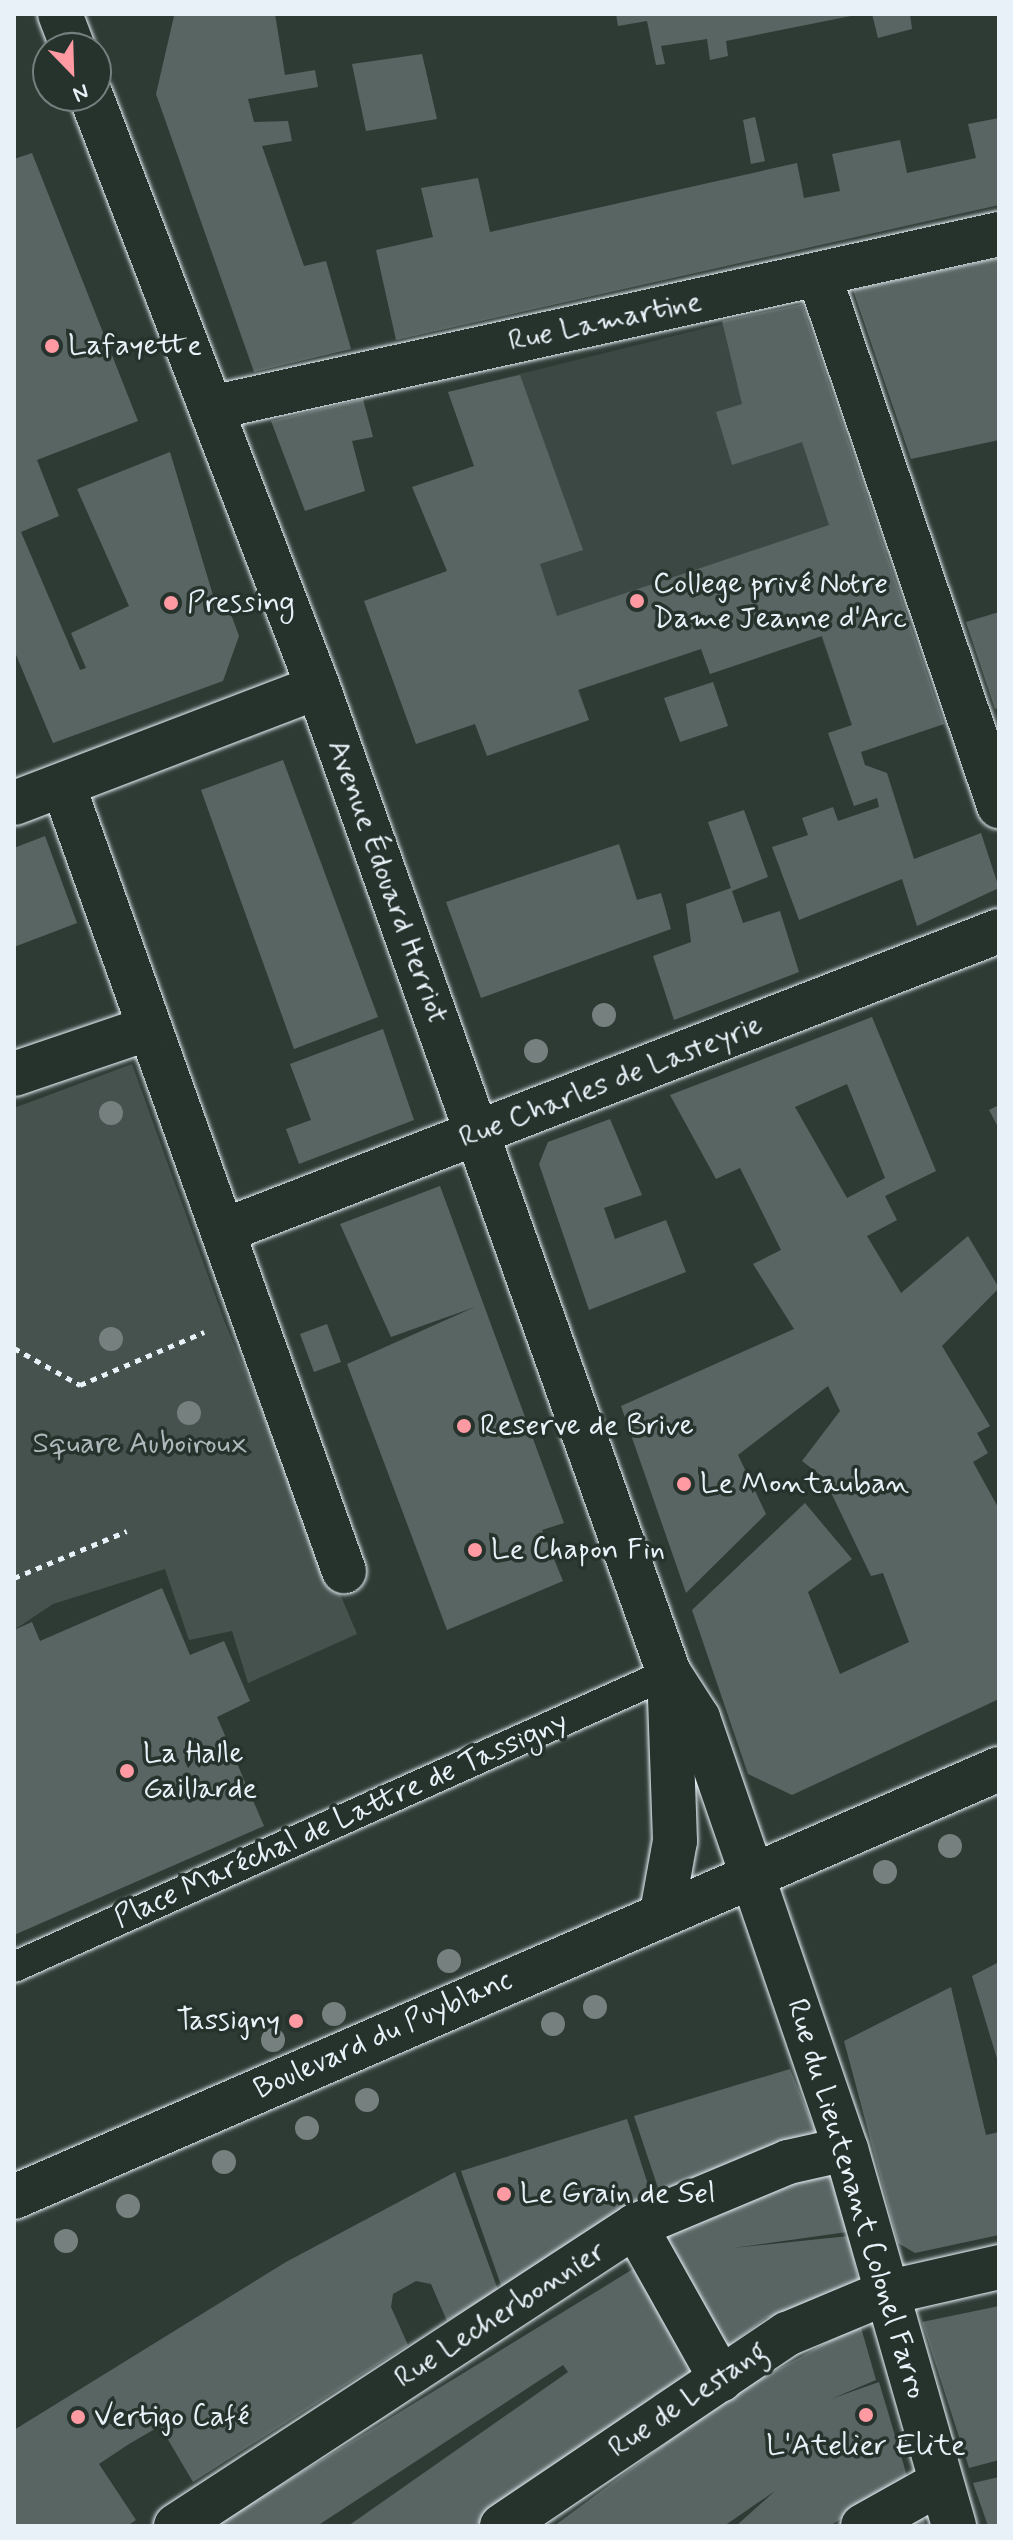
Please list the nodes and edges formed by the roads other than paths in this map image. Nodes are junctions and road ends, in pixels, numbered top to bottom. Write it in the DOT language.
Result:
graph roads {
  1 [pos="97,112"];
  2 [pos="999,234"];
  3 [pos="819,275"];
  4 [pos="211,408"];
  5 [pos="318,687"];
  6 [pos="63,785"];
  7 [pos="14,803"];
  8 [pos="999,806"];
  9 [pos="999,931"];
  10 [pos="149,1028"];
  11 [pos="14,1074"];
  12 [pos="476,1135"];
  13 [pos="223,1231"];
  14 [pos="344,1571"];
  15 [pos="669,1673"];
  16 [pos="999,1769"];
  17 [pos="752,1875"];
  18 [pos="662,1913"];
  19 [pos="14,1967"];
  20 [pos="846,2149"];
  21 [pos="14,2197"];
  22 [pos="635,2226"];
  23 [pos="999,2267"];
  24 [pos="885,2293"];
  25 [pos="721,2379"];
  26 [pos="940,2483"];
  27 [pos="176,2526"];
  28 [pos="502,2526"];
  29 [pos="863,2526"];
  30 [pos="954,2526"];
  1 -- 4 [label="street, Avenue Édouard Herriot"];
  2 -- 3 [label="street, Rue Lamartine"];
  3 -- 4 [label="street, Rue Lamartine"];
  3 -- 8 [label="street"];
  4 -- 5 [label="street, Avenue Édouard Herriot"];
  5 -- 6 [label="street"];
  5 -- 12 [label="street, Avenue Édouard Herriot"];
  6 -- 7 [label="street"];
  6 -- 10 [label="street"];
  9 -- 12 [label="street, Rue Charles de Lasteyrie"];
  10 -- 11 [label="street"];
  10 -- 13 [label="street"];
  12 -- 13 [label="street, Rue Charles de Lasteyrie"];
  12 -- 15 [label="street, Avenue Édouard Herriot"];
  13 -- 14 [label="street"];
  15 -- 17 [label="street, Avenue Édouard Herriot"];
  15 -- 18 [label="street, Avenue Édouard Herriot"];
  15 -- 19 [label="lane, Place Maréchal de Lattre de Tassigny"];
  16 -- 17 [label="street, Boulevard du Puyblanc"];
  17 -- 18 [label="street, Boulevard du Puyblanc"];
  17 -- 20 [label="street, Rue du Lieutenant Colonel Farro"];
  18 -- 21 [label="street, Boulevard du Puyblanc"];
  20 -- 22 [label="street, Rue Lecherbonnier"];
  20 -- 24 [label="street, Rue du Lieutenant Colonel Farro"];
  22 -- 25 [label="street"];
  22 -- 27 [label="street, Rue Lecherbonnier"];
  23 -- 24 [label="street, Rue de Lestang"];
  24 -- 25 [label="street, Rue de Lestang"];
  24 -- 26 [label="street, Rue du Lieutenant Colonel Farro"];
  25 -- 28 [label="street, Rue de Lestang"];
  26 -- 29 [label="street"];
  26 -- 30 [label="street, Rue du Lieutenant Colonel Farro"];
}
